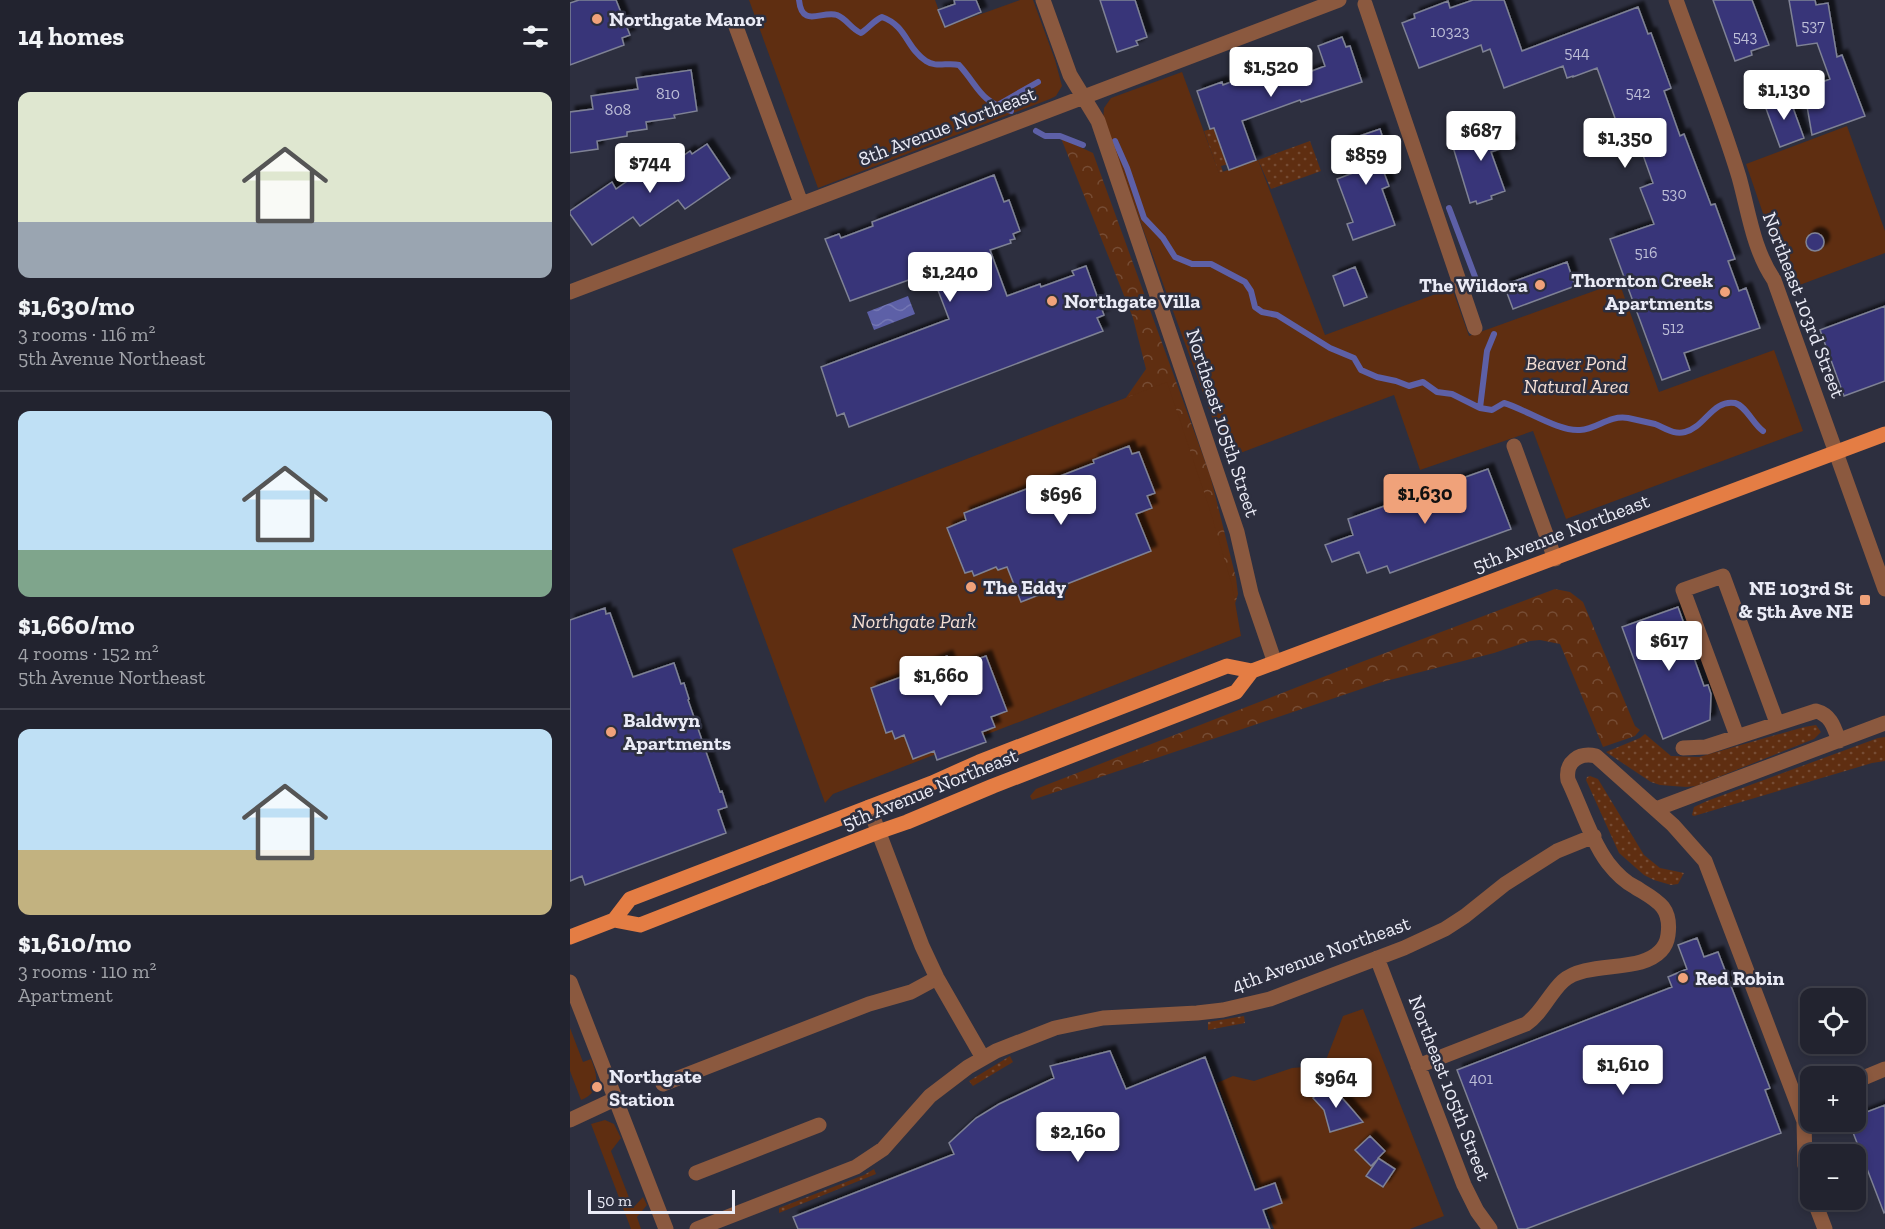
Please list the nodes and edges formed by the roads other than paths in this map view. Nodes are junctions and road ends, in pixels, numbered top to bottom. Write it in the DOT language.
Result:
graph roads {
  1 [pos="1043,0"];
  2 [pos="1339,0"];
  3 [pos="1676,0"];
  4 [pos="1362,1"];
  5 [pos="735,24"];
  6 [pos="1085,97"];
  7 [pos="801,203"];
  8 [pos="570,292"];
  9 [pos="1475,328"];
  10 [pos="1885,434"];
  11 [pos="1514,446"];
  12 [pos="1837,452"];
  13 [pos="1555,559"];
  14 [pos="1885,590"];
  15 [pos="1275,663"];
  16 [pos="1252,671"];
  17 [pos="1777,723"];
  18 [pos="1885,723"];
  19 [pos="1737,736"];
  20 [pos="1839,741"];
  21 [pos="1683,748"];
  22 [pos="869,807"];
  23 [pos="1656,809"];
  24 [pos="878,832"];
  25 [pos="1594,836"];
  26 [pos="614,920"];
  27 [pos="570,937"];
  28 [pos="1377,958"];
  29 [pos="937,978"];
  30 [pos="570,982"];
  31 [pos="982,1058"];
  32 [pos="1418,1066"];
  33 [pos="1885,1069"];
  34 [pos="1866,1077"];
  35 [pos="663,1084"];
  36 [pos="1800,1089"];
  37 [pos="615,1099"];
  38 [pos="570,1120"];
  39 [pos="819,1125"];
  40 [pos="696,1173"];
  41 [pos="1818,1210"];
  42 [pos="666,1229"];
  43 [pos="698,1229"];
  44 [pos="1490,1229"];
  45 [pos="1826,1229"];
  1 -- 6 [label="street, Northeast 105th Street"];
  2 -- 6 [label="street, 8th Avenue Northeast"];
  3 -- 12 [label="street, Northeast 103rd Street"];
  4 -- 9 [label="street"];
  5 -- 7 [label="street"];
  6 -- 7 [label="street, 8th Avenue Northeast"];
  6 -- 15 [label="street, Northeast 105th Street"];
  7 -- 8 [label="street, 8th Avenue Northeast"];
  10 -- 12 [label="main road, 5th Avenue Northeast"];
  11 -- 13 [label="street"];
  12 -- 13 [label="main road, 5th Avenue Northeast"];
  12 -- 14 [label="street, Northeast 103rd Street"];
  13 -- 15 [label="main road, 5th Avenue Northeast"];
  15 -- 16 [label="main road, 5th Avenue Northeast"];
  16 -- 22 [label="main road, 5th Avenue Northeast"];
  16 -- 24 [label="main road, 5th Avenue Northeast"];
  17 -- 19 [label="street"];
  17 -- 19 [label="street"];
  17 -- 20 [label="street"];
  18 -- 20 [label="street"];
  19 -- 21 [label="street"];
  20 -- 23 [label="street"];
  22 -- 24 [label="street"];
  22 -- 26 [label="main road, 5th Avenue Northeast"];
  23 -- 25 [label="street"];
  23 -- 36 [label="street"];
  24 -- 26 [label="main road, 5th Avenue Northeast"];
  24 -- 29 [label="street"];
  25 -- 28 [label="street, 4th Avenue Northeast"];
  25 -- 32 [label="street"];
  26 -- 27 [label="main road, 5th Avenue Northeast"];
  28 -- 31 [label="street, 4th Avenue Northeast"];
  28 -- 32 [label="street, Northeast 105th Street"];
  29 -- 31 [label="street"];
  29 -- 35 [label="street"];
  30 -- 37 [label="street"];
  31 -- 43 [label="street, 4th Avenue Northeast"];
  32 -- 44 [label="street, Northeast 105th Street"];
  33 -- 34 [label="street"];
  37 -- 38 [label="street"];
  37 -- 42 [label="street"];
  39 -- 40 [label="street"];
  41 -- 45 [label="street"];
}
